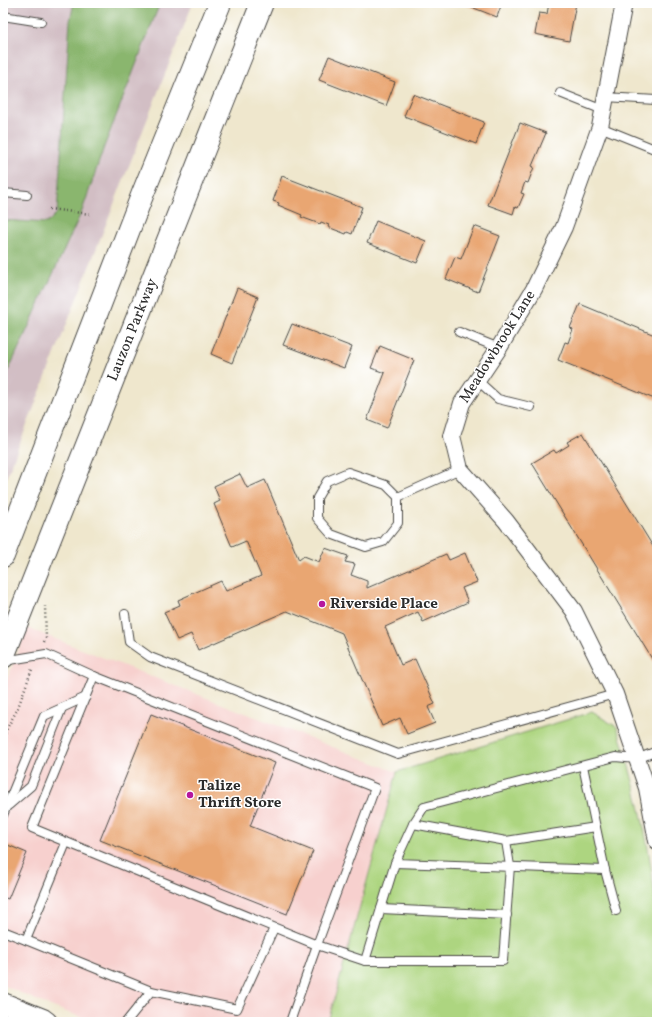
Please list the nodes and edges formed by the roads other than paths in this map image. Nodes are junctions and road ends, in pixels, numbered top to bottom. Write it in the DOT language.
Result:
graph roads {
  1 [pos="220,3"];
  2 [pos="262,3"];
  3 [pos="624,3"];
  4 [pos="3,16"];
  5 [pos="41,22"];
  6 [pos="560,93"];
  7 [pos="656,100"];
  8 [pos="604,103"];
  9 [pos="600,128"];
  10 [pos="657,150"];
  11 [pos="3,193"];
  12 [pos="27,195"];
  13 [pos="458,332"];
  14 [pos="499,348"];
  15 [pos="477,380"];
  16 [pos="531,407"];
  17 [pos="460,469"];
  18 [pos="398,497"];
  19 [pos="3,556"];
  20 [pos="125,614"];
  21 [pos="3,657"];
  22 [pos="3,661"];
  23 [pos="94,676"];
  24 [pos="615,694"];
  25 [pos="86,697"];
  26 [pos="62,708"];
  27 [pos="657,751"];
  28 [pos="637,759"];
  29 [pos="583,766"];
  30 [pos="6,807"];
  31 [pos="3,815"];
  32 [pos="413,824"];
  33 [pos="596,827"];
  34 [pos="506,841"];
  35 [pos="657,841"];
  36 [pos="66,843"];
  37 [pos="395,863"];
  38 [pos="510,866"];
  39 [pos="605,870"];
  40 [pos="381,909"];
  41 [pos="616,911"];
  42 [pos="506,916"];
  43 [pos="274,928"];
  44 [pos="3,931"];
  45 [pos="26,940"];
  46 [pos="317,945"];
  47 [pos="365,961"];
  48 [pos="151,991"];
  49 [pos="3,1003"];
  50 [pos="47,1022"];
  51 [pos="126,1022"];
  52 [pos="290,1022"];
  1 -- 19 [label="main road"];
  2 -- 21 [label="main road, Lauzon Parkway"];
  3 -- 8 [label="street, Meadowbrook Lane"];
  4 -- 5 [label="lane"];
  6 -- 8 [label="lane"];
  7 -- 8 [label="lane"];
  8 -- 9 [label="street, Meadowbrook Lane"];
  9 -- 10 [label="lane"];
  9 -- 14 [label="street, Meadowbrook Lane"];
  11 -- 12 [label="lane"];
  13 -- 14 [label="lane"];
  14 -- 15 [label="street, Meadowbrook Lane"];
  15 -- 16 [label="lane"];
  15 -- 17 [label="street, Meadowbrook Lane"];
  17 -- 18 [label="lane"];
  17 -- 24 [label="street, Meadowbrook Lane"];
  18 -- 18 [label="lane"];
  20 -- 24 [label="lane"];
  22 -- 23 [label="lane"];
  23 -- 25 [label="lane"];
  23 -- 46 [label="lane"];
  24 -- 28 [label="street, Meadowbrook Lane"];
  25 -- 26 [label="lane"];
  25 -- 36 [label="lane"];
  26 -- 30 [label="lane"];
  26 -- 30 [label="lane"];
  27 -- 28 [label="lane"];
  28 -- 29 [label="lane"];
  28 -- 35 [label="street, Meadowbrook Lane"];
  29 -- 32 [label="lane"];
  29 -- 33 [label="lane"];
  30 -- 31 [label="lane"];
  32 -- 34 [label="lane"];
  32 -- 37 [label="lane"];
  33 -- 34 [label="lane"];
  33 -- 39 [label="lane"];
  34 -- 38 [label="lane"];
  36 -- 43 [label="lane"];
  36 -- 45 [label="lane"];
  37 -- 38 [label="lane"];
  37 -- 40 [label="lane"];
  38 -- 39 [label="lane"];
  38 -- 42 [label="lane"];
  39 -- 41 [label="lane"];
  40 -- 42 [label="lane"];
  40 -- 47 [label="lane"];
  42 -- 47 [label="lane"];
  43 -- 46 [label="lane"];
  43 -- 48 [label="lane"];
  44 -- 45 [label="lane"];
  45 -- 48 [label="lane"];
  46 -- 47 [label="lane"];
  46 -- 52 [label="lane"];
  48 -- 51 [label="lane"];
  49 -- 50 [label="street"];
}
